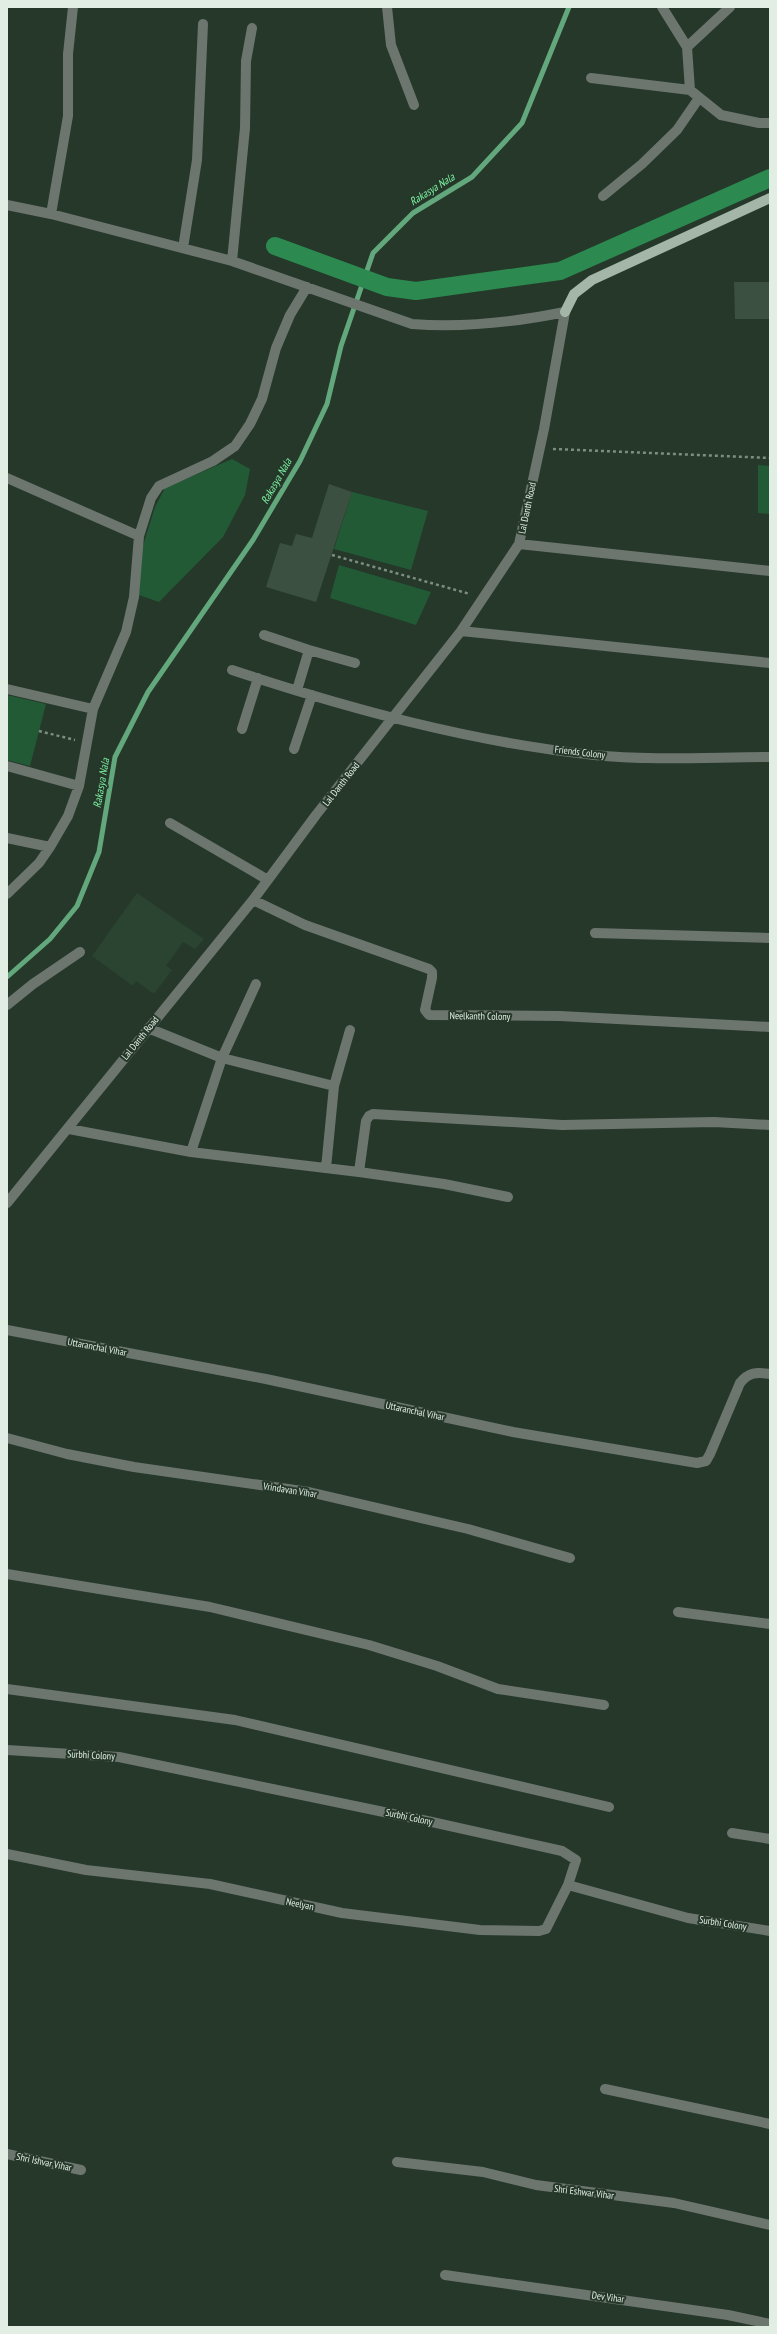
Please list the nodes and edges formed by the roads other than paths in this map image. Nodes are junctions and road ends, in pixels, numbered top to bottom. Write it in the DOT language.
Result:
graph roads {
  1 [pos="73,7"];
  2 [pos="387,7"];
  3 [pos="662,7"];
  4 [pos="730,7"];
  5 [pos="203,24"];
  6 [pos="252,28"];
  7 [pos="687,47"];
  8 [pos="591,78"];
  9 [pos="690,90"];
  10 [pos="700,98"];
  11 [pos="414,105"];
  12 [pos="770,123"];
  13 [pos="603,196"];
  14 [pos="770,198"];
  15 [pos="7,205"];
  16 [pos="51,214"];
  17 [pos="183,248"];
  18 [pos="232,261"];
  19 [pos="307,287"];
  20 [pos="565,312"];
  21 [pos="7,478"];
  22 [pos="139,536"];
  23 [pos="520,544"];
  24 [pos="770,571"];
  25 [pos="461,631"];
  26 [pos="264,635"];
  27 [pos="309,650"];
  28 [pos="355,663"];
  29 [pos="770,663"];
  30 [pos="232,670"];
  31 [pos="258,678"];
  32 [pos="7,690"];
  33 [pos="297,690"];
  34 [pos="312,695"];
  35 [pos="92,709"];
  36 [pos="393,718"];
  37 [pos="242,729"];
  38 [pos="294,749"];
  39 [pos="770,757"];
  40 [pos="7,766"];
  41 [pos="79,786"];
  42 [pos="170,823"];
  43 [pos="7,838"];
  44 [pos="50,847"];
  45 [pos="268,880"];
  46 [pos="7,894"];
  47 [pos="253,900"];
  48 [pos="595,933"];
  49 [pos="770,938"];
  50 [pos="80,952"];
  51 [pos="256,984"];
  52 [pos="7,1005"];
  53 [pos="770,1027"];
  54 [pos="148,1028"];
  55 [pos="350,1030"];
  56 [pos="222,1058"];
  57 [pos="334,1086"];
  58 [pos="770,1125"];
  59 [pos="69,1129"];
  60 [pos="191,1152"];
  61 [pos="326,1168"];
  62 [pos="360,1172"];
  63 [pos="508,1197"];
  64 [pos="7,1203"];
  65 [pos="7,1330"];
  66 [pos="770,1374"];
  67 [pos="7,1438"];
  68 [pos="570,1558"];
  69 [pos="7,1574"];
  70 [pos="678,1612"];
  71 [pos="770,1624"];
  72 [pos="7,1689"];
  73 [pos="604,1705"];
  74 [pos="7,1750"];
  75 [pos="609,1807"];
  76 [pos="732,1833"];
  77 [pos="770,1839"];
  78 [pos="7,1854"];
  79 [pos="568,1885"];
  80 [pos="770,1931"];
  81 [pos="605,2089"];
  82 [pos="770,2124"];
  83 [pos="7,2154"];
  84 [pos="397,2162"];
  85 [pos="81,2170"];
  86 [pos="770,2225"];
  87 [pos="445,2275"];
  88 [pos="770,2324"];
  1 -- 16 [label="street"];
  2 -- 11 [label="street"];
  3 -- 7 [label="street"];
  4 -- 7 [label="street"];
  5 -- 17 [label="street"];
  6 -- 18 [label="street"];
  7 -- 9 [label="street"];
  8 -- 9 [label="street"];
  9 -- 10 [label="street"];
  10 -- 12 [label="street"];
  10 -- 13 [label="street"];
  14 -- 20 [label="main road"];
  15 -- 16 [label="street"];
  16 -- 17 [label="street"];
  17 -- 18 [label="street"];
  18 -- 19 [label="street"];
  19 -- 20 [label="street"];
  19 -- 22 [label="street"];
  20 -- 23 [label="street, Lal Danth Road"];
  21 -- 22 [label="street"];
  22 -- 35 [label="street"];
  23 -- 24 [label="street"];
  23 -- 25 [label="street, Lal Danth Road"];
  25 -- 29 [label="street"];
  25 -- 36 [label="street, Lal Danth Road"];
  26 -- 27 [label="street"];
  27 -- 28 [label="street"];
  27 -- 33 [label="street"];
  30 -- 31 [label="street, Friends Colony"];
  31 -- 33 [label="street, Friends Colony"];
  31 -- 37 [label="street"];
  32 -- 35 [label="street"];
  33 -- 34 [label="street, Friends Colony"];
  34 -- 36 [label="street, Friends Colony"];
  34 -- 38 [label="street"];
  35 -- 41 [label="street"];
  36 -- 39 [label="street, Friends Colony"];
  36 -- 45 [label="street, Lal Danth Road"];
  40 -- 41 [label="street"];
  41 -- 44 [label="street"];
  42 -- 45 [label="street"];
  43 -- 44 [label="street"];
  44 -- 46 [label="street"];
  45 -- 47 [label="street, Lal Danth Road"];
  47 -- 53 [label="street, Neelkanth Colony"];
  47 -- 54 [label="street, Lal Danth Road"];
  48 -- 49 [label="street"];
  50 -- 52 [label="street"];
  51 -- 56 [label="street"];
  54 -- 56 [label="street"];
  54 -- 59 [label="street, Lal Danth Road"];
  55 -- 57 [label="street"];
  56 -- 57 [label="street"];
  56 -- 60 [label="street"];
  57 -- 61 [label="street"];
  58 -- 62 [label="street"];
  59 -- 60 [label="street"];
  59 -- 64 [label="street, Lal Danth Road"];
  60 -- 61 [label="street"];
  61 -- 62 [label="street"];
  62 -- 63 [label="street"];
  65 -- 66 [label="street, Uttaranchal Vihar"];
  67 -- 68 [label="street, Vrindavan Vihar"];
  69 -- 73 [label="street"];
  70 -- 71 [label="street"];
  72 -- 75 [label="street"];
  74 -- 79 [label="street, Surbhi Colony"];
  76 -- 77 [label="street"];
  78 -- 79 [label="street, Neelyan"];
  79 -- 80 [label="street, Surbhi Colony"];
  81 -- 82 [label="street"];
  83 -- 85 [label="street, Shri Ishvar Vihar"];
  84 -- 86 [label="street, Shri Eshwar Vihar"];
  87 -- 88 [label="street, Dev Vihar"];
}
